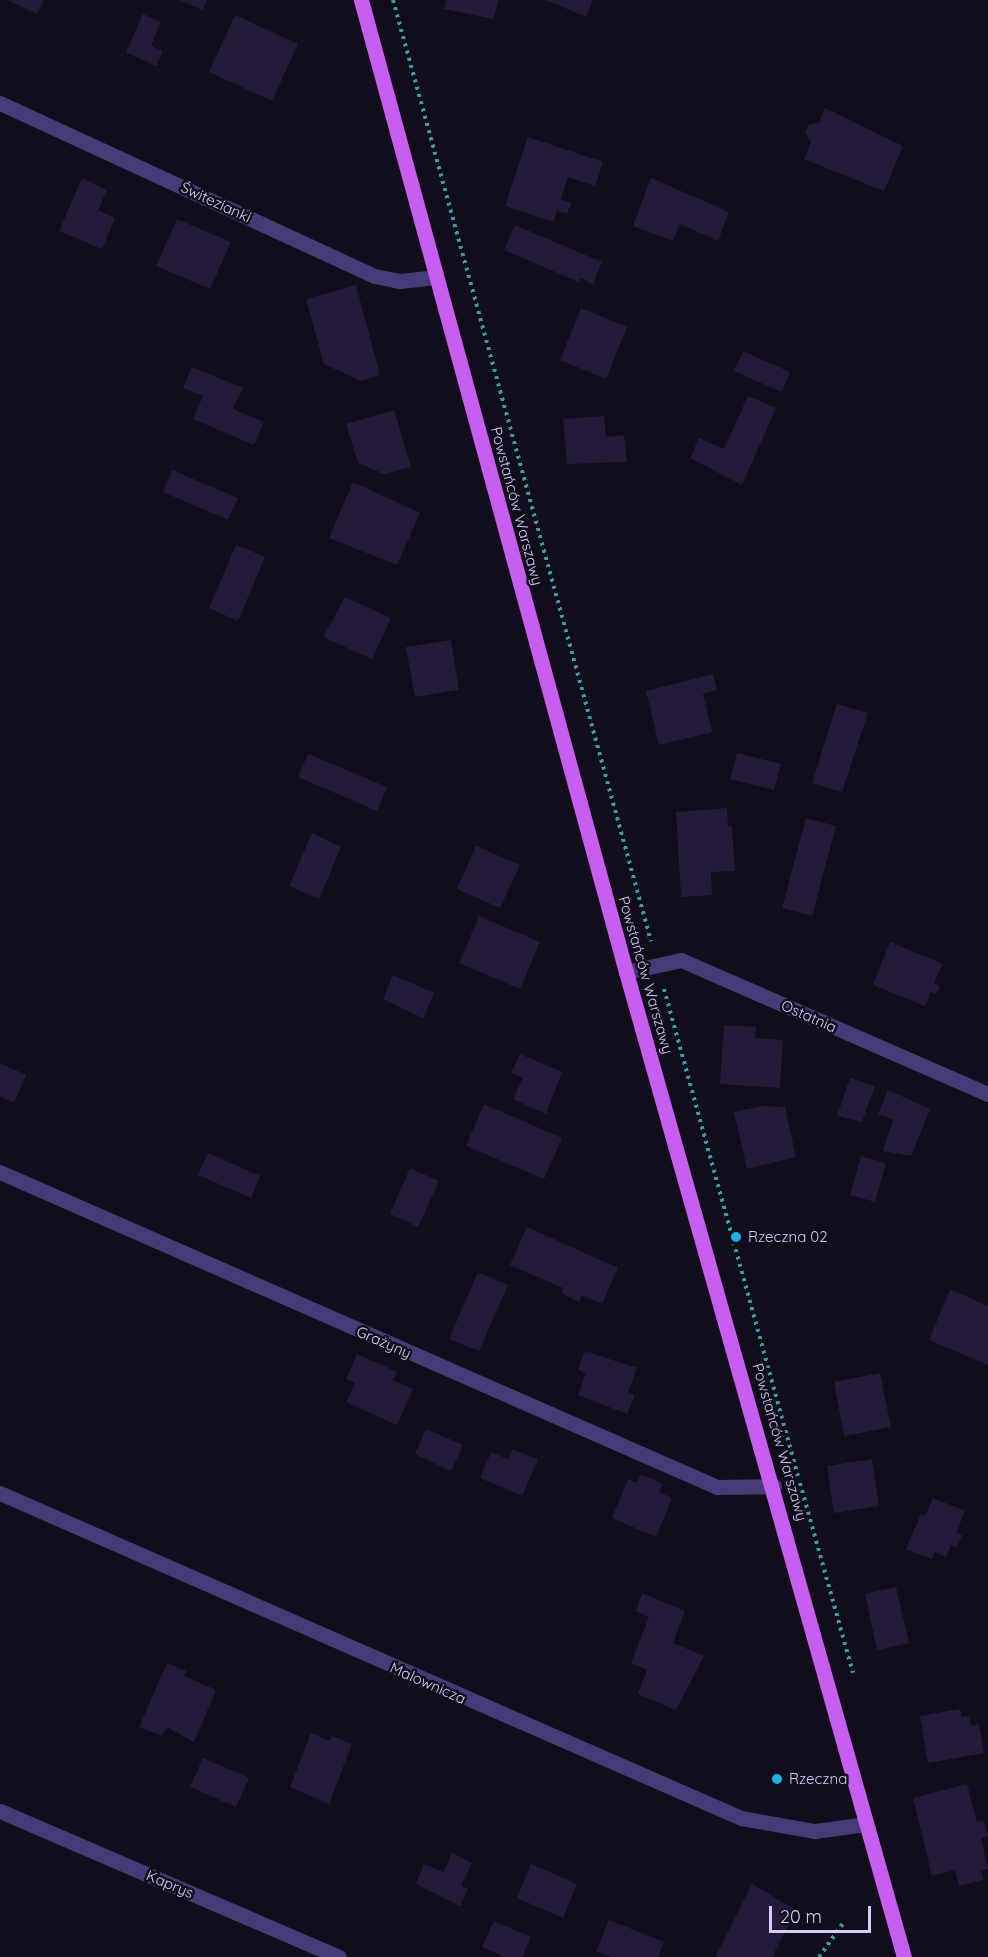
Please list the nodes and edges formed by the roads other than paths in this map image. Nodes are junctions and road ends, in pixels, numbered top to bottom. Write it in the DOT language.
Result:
graph roads {
  1 [pos="361,0"];
  2 [pos="0,103"];
  3 [pos="435,277"];
  4 [pos="626,972"];
  5 [pos="988,1094"];
  6 [pos="0,1172"];
  7 [pos="774,1486"];
  8 [pos="0,1493"];
  9 [pos="0,1811"];
  10 [pos="866,1824"];
  11 [pos="339,1957"];
  12 [pos="904,1957"];
  1 -- 3 [label="main road, Powstańców Warszawy"];
  2 -- 3 [label="street, Świtezianki"];
  3 -- 4 [label="main road, Powstańców Warszawy"];
  4 -- 5 [label="street, Ostatnia"];
  4 -- 7 [label="main road, Powstańców Warszawy"];
  6 -- 7 [label="street, Grażyny"];
  7 -- 10 [label="main road, Powstańców Warszawy"];
  8 -- 10 [label="street, Malownicza"];
  9 -- 11 [label="street, Kaprys"];
  10 -- 12 [label="main road, Powstańców Warszawy"];
}
